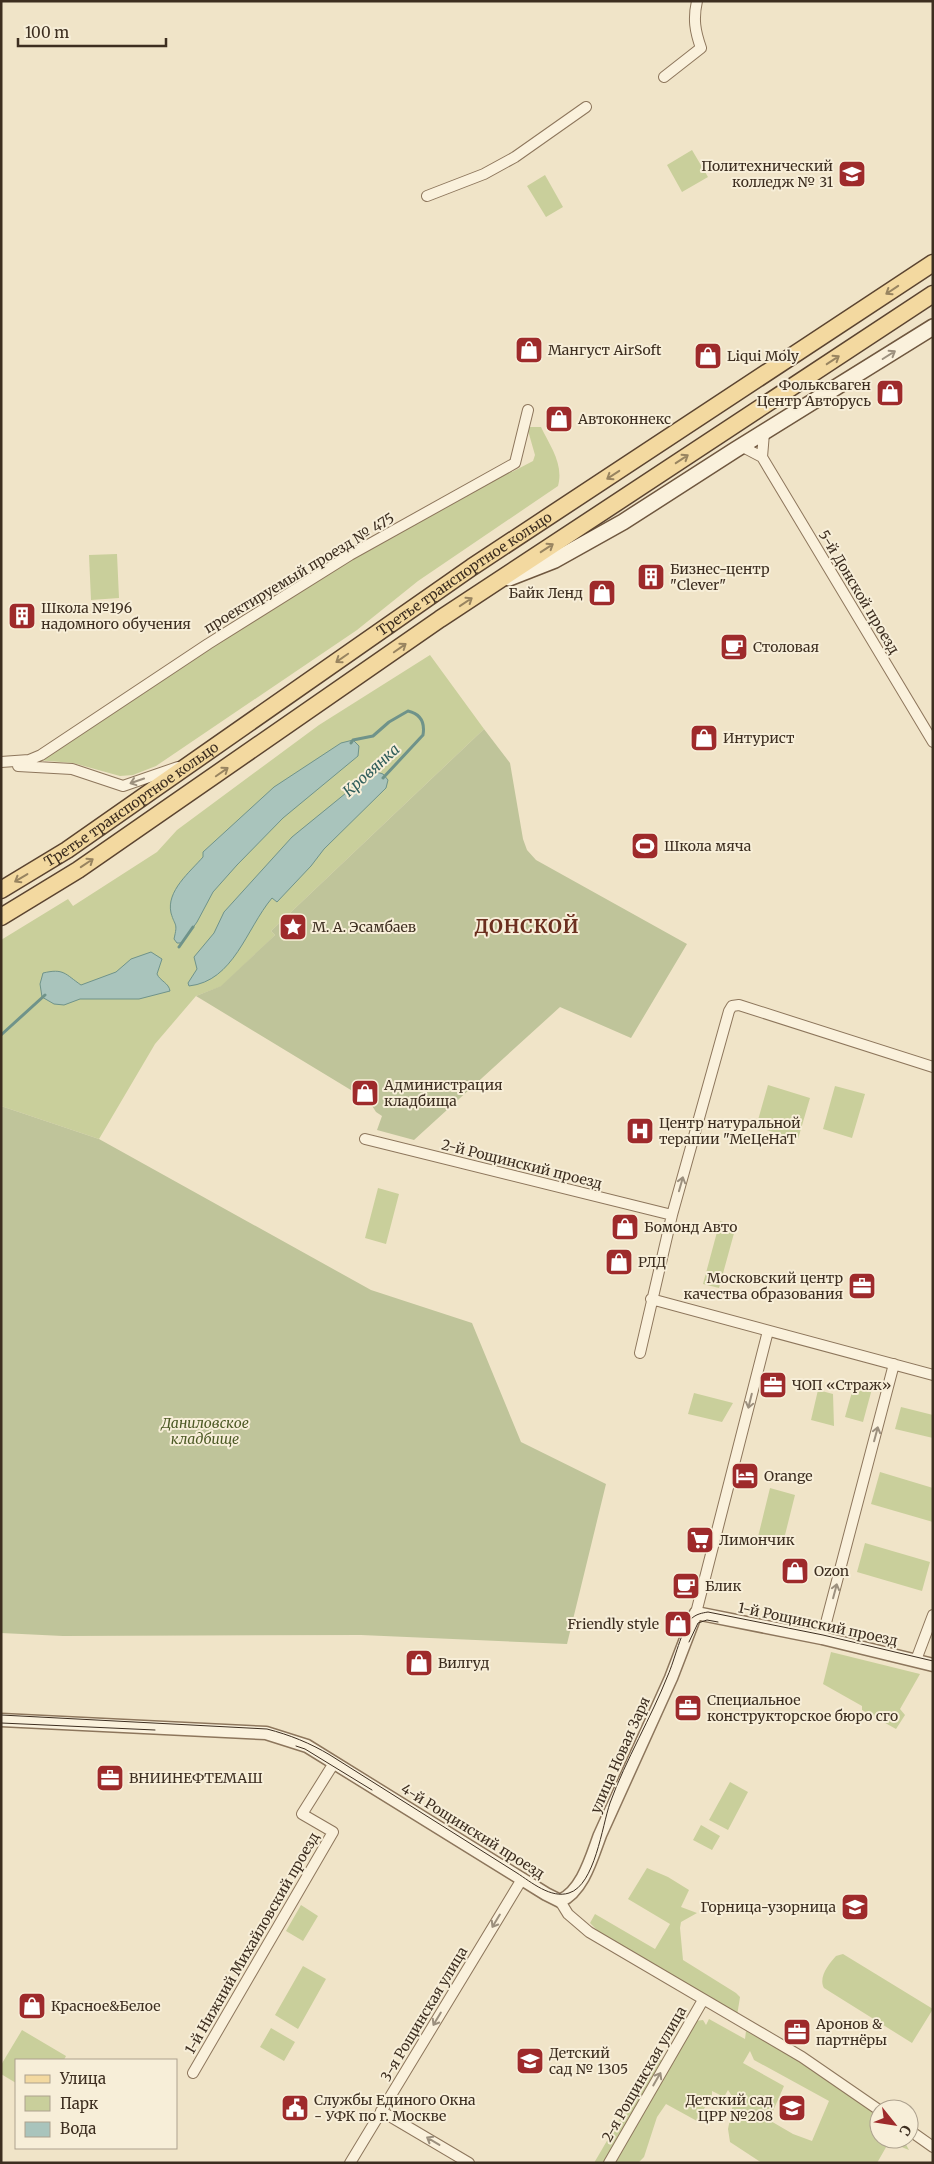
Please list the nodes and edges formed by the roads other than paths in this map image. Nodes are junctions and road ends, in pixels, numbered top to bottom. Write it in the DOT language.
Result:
graph roads {
  1 [pos="697,1"];
  2 [pos="664,77"];
  3 [pos="586,108"];
  4 [pos="427,196"];
  5 [pos="933,263"];
  6 [pos="933,294"];
  7 [pos="932,327"];
  8 [pos="528,410"];
  9 [pos="764,433"];
  10 [pos="741,446"];
  11 [pos="762,457"];
  12 [pos="492,585"];
  13 [pos="933,742"];
  14 [pos="200,759"];
  15 [pos="1,762"];
  16 [pos="1,890"];
  17 [pos="1,917"];
  18 [pos="933,1067"];
  19 [pos="365,1140"];
  20 [pos="672,1215"];
  21 [pos="651,1299"];
  22 [pos="768,1330"];
  23 [pos="640,1353"];
  24 [pos="894,1364"];
  25 [pos="933,1375"];
  26 [pos="696,1613"];
  27 [pos="933,1615"];
  28 [pos="822,1638"];
  29 [pos="916,1660"];
  30 [pos="933,1665"];
  31 [pos="1,1720"];
  32 [pos="334,1762"];
  33 [pos="522,1879"];
  34 [pos="560,1901"];
  35 [pos="703,2000"];
  36 [pos="193,2072"];
  37 [pos="869,2103"];
  38 [pos="381,2111"];
  39 [pos="919,2137"];
  40 [pos="933,2147"];
  41 [pos="350,2163"];
  42 [pos="469,2163"];
  43 [pos="610,2163"];
  1 -- 2 [label="street"];
  3 -- 4 [label="street"];
  5 -- 14 [label="main road, Третье транспортное кольцо, one-way"];
  12 -- 6 [label="main road, Третье транспортное кольцо, one-way"];
  9 -- 7 [label="main road, one-way"];
  8 -- 15 [label="street, проектируемый проезд № 475"];
  9 -- 10 [label="main road"];
  9 -- 11 [label="street"];
  10 -- 11 [label="street"];
  10 -- 12 [label="main road"];
  11 -- 13 [label="street, 5-й Донской проезд"];
  17 -- 12 [label="main road, Третье транспортное кольцо, one-way"];
  14 -- 15 [label="street, one-way"];
  14 -- 16 [label="main road, Третье транспортное кольцо, one-way"];
  20 -- 18 [label="street, one-way"];
  19 -- 20 [label="street, 2-й Рощинский проезд"];
  20 -- 21 [label="street"];
  21 -- 22 [label="street"];
  21 -- 23 [label="street"];
  22 -- 24 [label="street"];
  22 -- 26 [label="street, one-way"];
  24 -- 25 [label="street"];
  28 -- 24 [label="street, one-way"];
  26 -- 28 [label="street, 1-й Рощинский проезд"];
  26 -- 34 [label="street, улица Новая Заря"];
  27 -- 29 [label="street"];
  28 -- 29 [label="street, 1-й Рощинский проезд"];
  29 -- 30 [label="street, 1-й Рощинский проезд"];
  31 -- 32 [label="street, 4-й Рощинский проезд"];
  32 -- 33 [label="street, 4-й Рощинский проезд"];
  32 -- 36 [label="street, 1-й Нижний Михайловский проезд"];
  33 -- 34 [label="street, 4-й Рощинский проезд"];
  33 -- 38 [label="street, 3-я Рощинская улица, one-way"];
  34 -- 35 [label="street, 4-й Рощинский проезд"];
  35 -- 37 [label="street, 4-й Рощинский проезд"];
  43 -- 35 [label="street, 2-я Рощинская улица, one-way"];
  38 -- 41 [label="street, 3-я Рощинская улица"];
  42 -- 38 [label="street, one-way"];
  39 -- 40 [label="street"];
}
